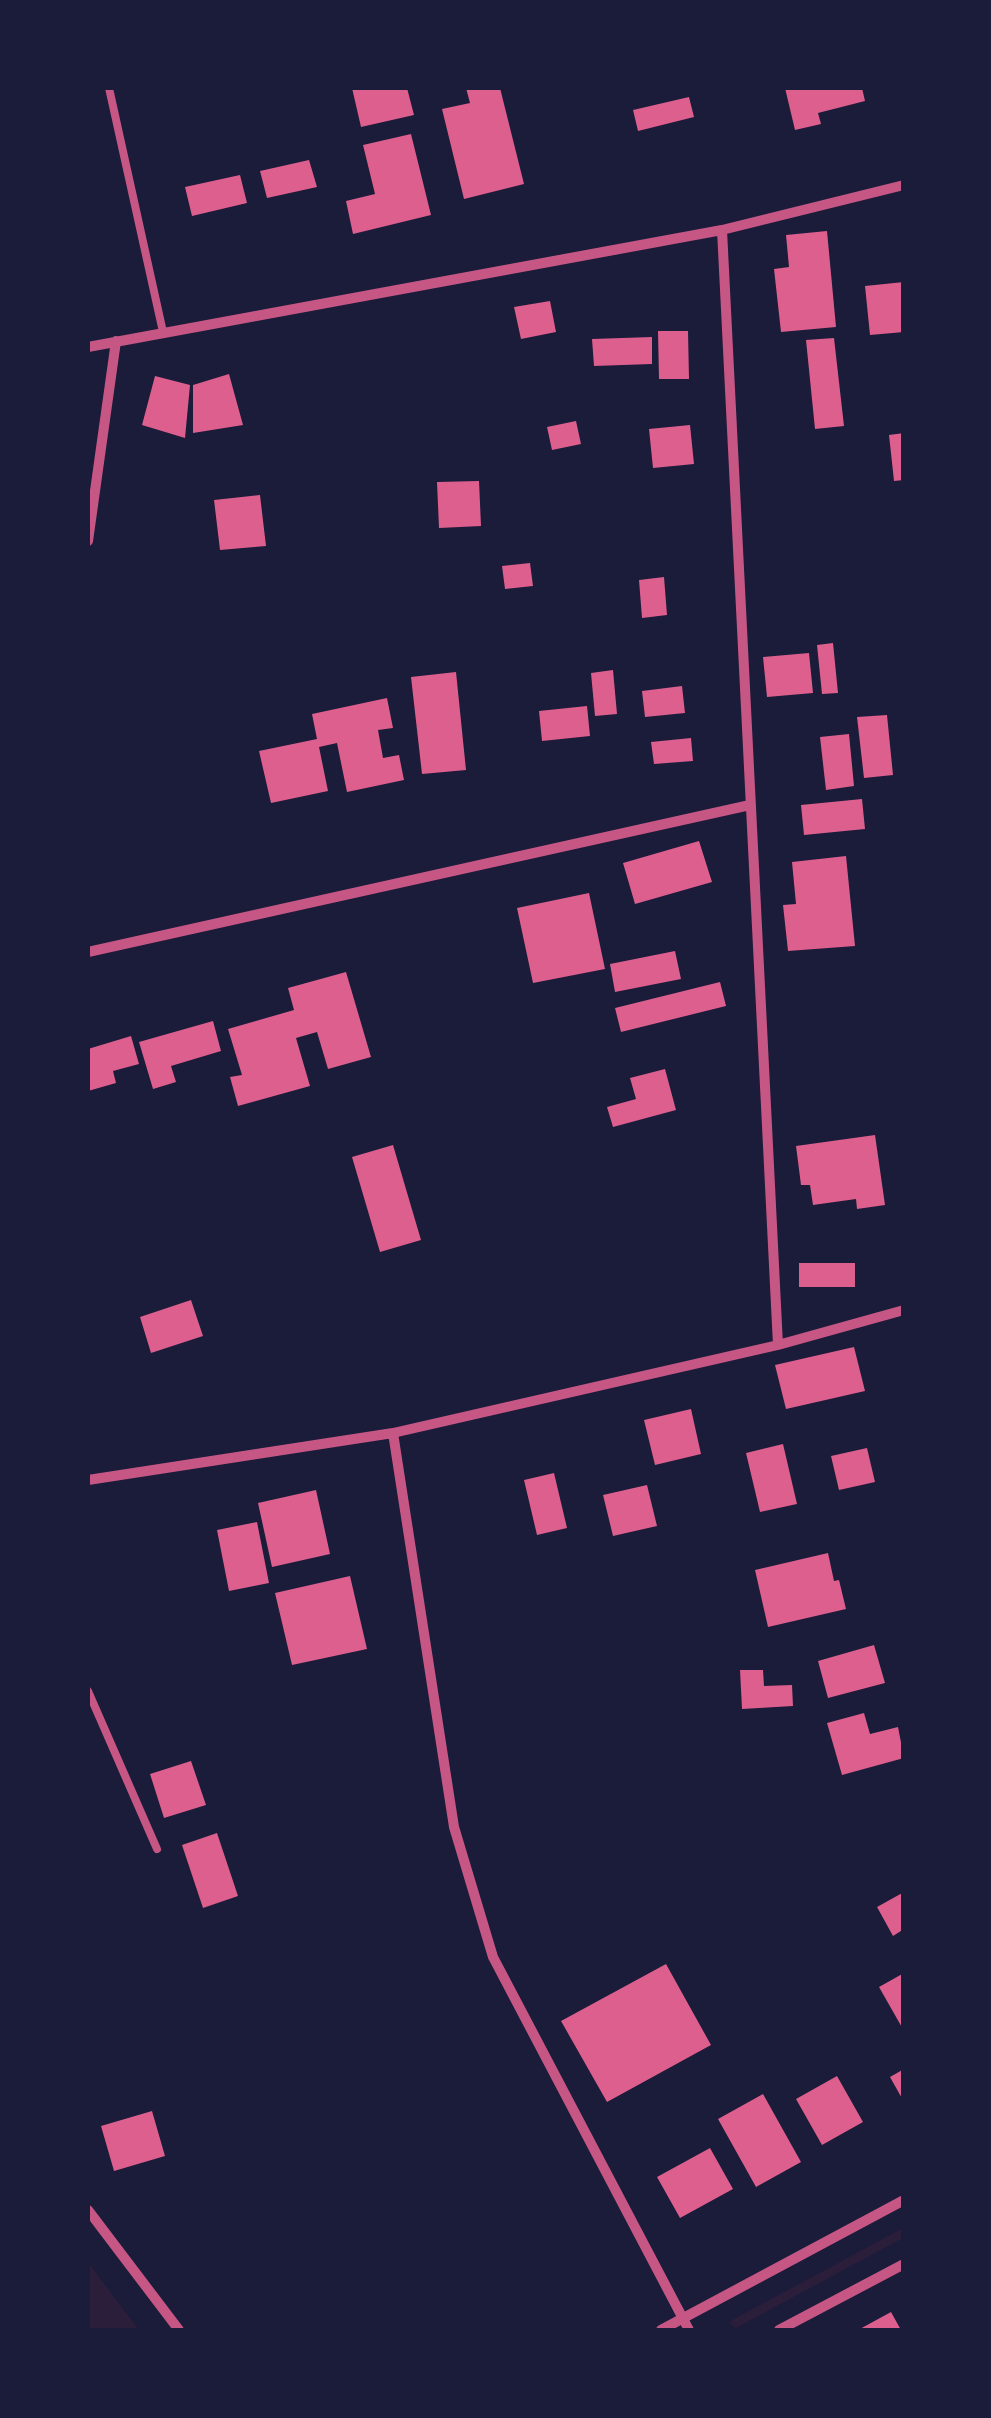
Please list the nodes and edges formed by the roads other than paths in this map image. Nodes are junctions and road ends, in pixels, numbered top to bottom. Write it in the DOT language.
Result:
graph roads {
  1 [pos="109,88"];
  2 [pos="904,185"];
  3 [pos="722,230"];
  4 [pos="162,332"];
  5 [pos="116,341"];
  6 [pos="88,346"];
  7 [pos="88,541"];
  8 [pos="750,805"];
  9 [pos="88,952"];
  10 [pos="903,1311"];
  11 [pos="778,1345"];
  12 [pos="393,1434"];
  13 [pos="88,1480"];
  14 [pos="88,1690"];
  15 [pos="157,1849"];
  16 [pos="904,2200"];
  17 [pos="88,2210"];
  18 [pos="904,2264"];
  19 [pos="682,2319"];
  20 [pos="179,2330"];
  21 [pos="662,2330"];
  22 [pos="689,2330"];
  23 [pos="778,2330"];
  1 -- 4 [label="lane"];
  2 -- 3 [label="street"];
  3 -- 4 [label="street"];
  3 -- 8 [label="street"];
  4 -- 5 [label="street"];
  5 -- 6 [label="street"];
  5 -- 7 [label="street"];
  8 -- 9 [label="street"];
  8 -- 11 [label="street"];
  10 -- 11 [label="street"];
  11 -- 12 [label="street"];
  12 -- 13 [label="street"];
  12 -- 19 [label="street"];
  14 -- 15 [label="lane"];
  16 -- 19 [label="street"];
  17 -- 20 [label="street"];
  18 -- 23 [label="street"];
  19 -- 21 [label="street"];
  19 -- 22 [label="street"];
}
